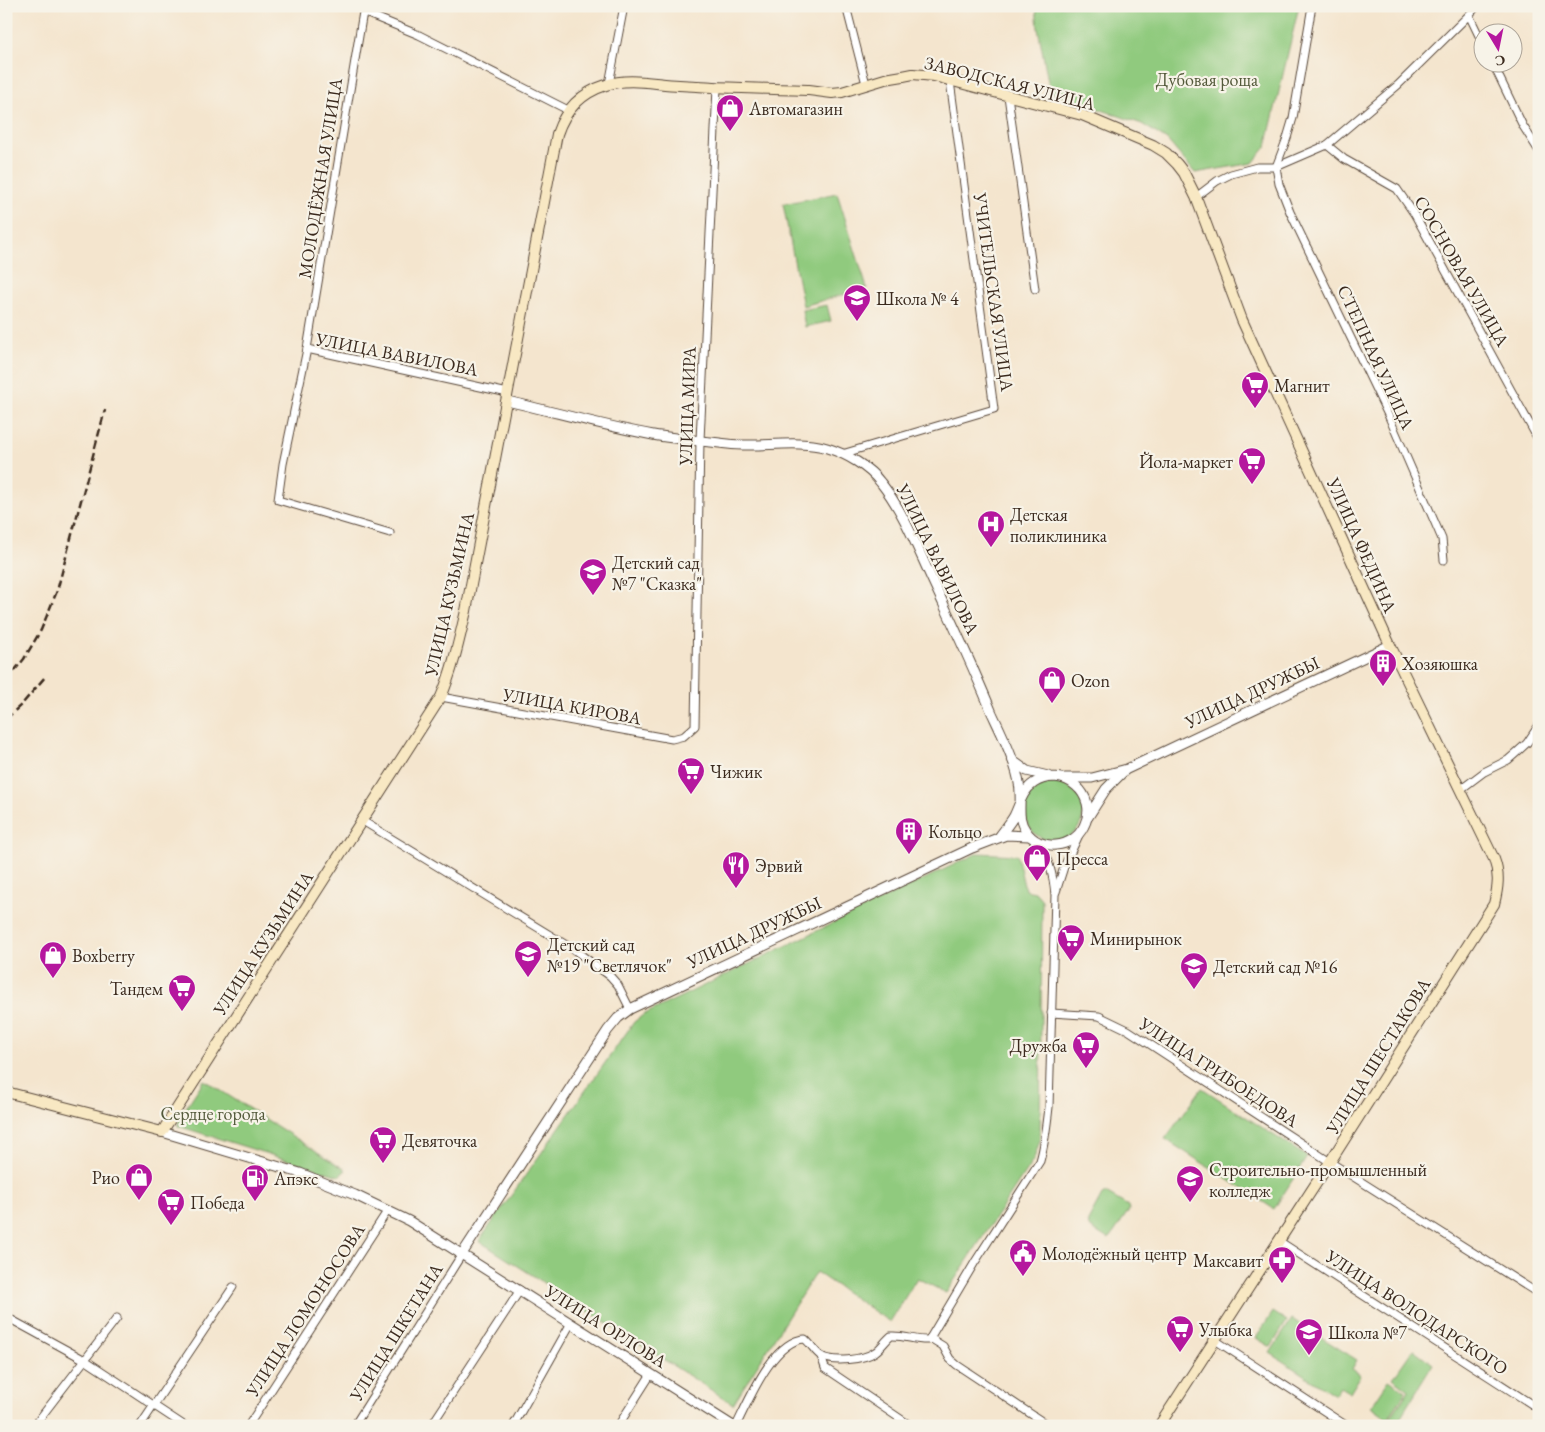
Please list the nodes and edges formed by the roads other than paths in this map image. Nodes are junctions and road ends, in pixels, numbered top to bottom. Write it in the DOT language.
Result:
graph roads {
  1 [pos="624,6"];
  2 [pos="846,6"];
  3 [pos="1312,6"];
  4 [pos="1477,6"];
  5 [pos="1469,15"];
  6 [pos="1472,22"];
  7 [pos="1497,72"];
  8 [pos="950,81"];
  9 [pos="609,84"];
  10 [pos="866,84"];
  11 [pos="717,88"];
  12 [pos="1008,96"];
  13 [pos="568,110"];
  14 [pos="1328,145"];
  15 [pos="1539,151"];
  16 [pos="1276,167"];
  17 [pos="1196,197"];
  18 [pos="1035,289"];
  19 [pos="307,349"];
  20 [pos="508,397"];
  21 [pos="700,440"];
  22 [pos="1539,441"];
  23 [pos="842,454"];
  24 [pos="390,532"];
  25 [pos="1444,560"];
  26 [pos="1390,645"];
  27 [pos="440,697"];
  28 [pos="1539,725"];
  29 [pos="695,726"];
  30 [pos="1013,760"];
  31 [pos="1127,768"];
  32 [pos="1056,777"];
  33 [pos="1460,790"];
  34 [pos="1020,801"];
  35 [pos="1087,818"];
  36 [pos="361,820"];
  37 [pos="1081,832"];
  38 [pos="999,837"];
  39 [pos="1033,838"];
  40 [pos="1055,894"];
  41 [pos="1494,904"];
  42 [pos="630,1009"];
  43 [pos="1052,1013"];
  44 [pos="6,1092"];
  45 [pos="162,1132"];
  46 [pos="1330,1162"];
  47 [pos="388,1210"];
  48 [pos="1279,1241"];
  49 [pos="462,1254"];
  50 [pos="233,1287"];
  51 [pos="520,1290"];
  52 [pos="1539,1294"];
  53 [pos="117,1318"];
  54 [pos="6,1319"];
  55 [pos="571,1323"];
  56 [pos="930,1338"];
  57 [pos="1215,1340"];
  58 [pos="821,1356"];
  59 [pos="85,1360"];
  60 [pos="651,1374"];
  61 [pos="153,1406"];
  62 [pos="1539,1409"];
  63 [pos="34,1426"];
  64 [pos="140,1426"];
  65 [pos="185,1426"];
  66 [pos="248,1426"];
  67 [pos="354,1426"];
  68 [pos="431,1426"];
  69 [pos="513,1426"];
  70 [pos="618,1426"];
  71 [pos="734,1426"];
  72 [pos="911,1426"];
  73 [pos="1049,1426"];
  74 [pos="1159,1426"];
  75 [pos="1346,1426"];
  1 -- 9 [label="street"];
  2 -- 10 [label="street"];
  3 -- 16 [label="street"];
  4 -- 5 [label="street"];
  5 -- 6 [label="street"];
  5 -- 14 [label="street"];
  7 -- 15 [label="street"];
  8 -- 10 [label="main road, ЗАВОДСКАЯ УЛИЦА"];
  8 -- 12 [label="main road, ЗАВОДСКАЯ УЛИЦА"];
  8 -- 23 [label="street, УЧИТЕЛЬСКАЯ УЛИЦА"];
  9 -- 11 [label="main road, ЗАВОДСКАЯ УЛИЦА"];
  9 -- 13 [label="main road, ЗАВОДСКАЯ УЛИЦА"];
  10 -- 11 [label="main road, ЗАВОДСКАЯ УЛИЦА"];
  11 -- 21 [label="street, УЛИЦА МИРА"];
  12 -- 17 [label="main road, ЗАВОДСКАЯ УЛИЦА"];
  12 -- 18 [label="street"];
  13 -- 19 [label="street, МОЛОДЁЖНАЯ УЛИЦА"];
  13 -- 20 [label="main road, УЛИЦА КУЗЬМИНА"];
  14 -- 16 [label="street"];
  14 -- 22 [label="street, СОСНОВАЯ УЛИЦА"];
  16 -- 17 [label="street"];
  16 -- 25 [label="street, СТЕПНАЯ УЛИЦА"];
  17 -- 26 [label="main road, УЛИЦА ФЕДИНА"];
  19 -- 20 [label="street, УЛИЦА ВАВИЛОВА"];
  19 -- 24 [label="street, УЛИЦА ВАВИЛОВА"];
  20 -- 21 [label="street, УЛИЦА ВАВИЛОВА"];
  20 -- 27 [label="main road, УЛИЦА КУЗЬМИНА"];
  21 -- 23 [label="street, УЛИЦА ВАВИЛОВА"];
  21 -- 29 [label="street, УЛИЦА МИРА"];
  23 -- 30 [label="street, УЛИЦА ВАВИЛОВА"];
  26 -- 31 [label="street, УЛИЦА ДРУЖБЫ"];
  26 -- 33 [label="main road, УЛИЦА ФЕДИНА"];
  27 -- 29 [label="street, УЛИЦА КИРОВА"];
  27 -- 36 [label="main road, УЛИЦА КУЗЬМИНА"];
  28 -- 33 [label="street"];
  30 -- 32 [label="street"];
  30 -- 34 [label="street, УЛИЦА ВАВИЛОВА"];
  31 -- 32 [label="street"];
  31 -- 35 [label="street"];
  32 -- 34 [label="street"];
  32 -- 35 [label="street"];
  33 -- 41 [label="main road, УЛИЦА ФЕДИНА"];
  34 -- 38 [label="street"];
  34 -- 39 [label="street"];
  35 -- 37 [label="street"];
  36 -- 42 [label="street"];
  36 -- 45 [label="main road, УЛИЦА КУЗЬМИНА"];
  37 -- 39 [label="street"];
  37 -- 40 [label="street"];
  38 -- 39 [label="street"];
  38 -- 42 [label="street, УЛИЦА ДРУЖБЫ"];
  39 -- 40 [label="street"];
  40 -- 43 [label="street"];
  41 -- 46 [label="main road, УЛИЦА ШЕСТАКОВА"];
  42 -- 49 [label="street, УЛИЦА ДРУЖБЫ"];
  43 -- 46 [label="street, УЛИЦА ГРИБОЕДОВА"];
  43 -- 56 [label="street"];
  44 -- 45 [label="main road"];
  45 -- 47 [label="street, УЛИЦА ОРЛОВА"];
  46 -- 48 [label="main road, УЛИЦА ШЕСТАКОВА"];
  46 -- 52 [label="street, УЛИЦА ГРИБОЕДОВА"];
  47 -- 49 [label="street, УЛИЦА ОРЛОВА"];
  47 -- 66 [label="street, УЛИЦА ЛОМОНОСОВА"];
  48 -- 57 [label="main road, УЛИЦА ШЕСТАКОВА"];
  48 -- 62 [label="street, УЛИЦА ВОЛОДАРСКОГО"];
  49 -- 51 [label="street, УЛИЦА ОРЛОВА"];
  49 -- 67 [label="street, УЛИЦА ШКЕТАНА"];
  50 -- 61 [label="street"];
  51 -- 55 [label="street, УЛИЦА ОРЛОВА"];
  51 -- 68 [label="street"];
  53 -- 59 [label="street"];
  54 -- 59 [label="street"];
  55 -- 60 [label="street, УЛИЦА ОРЛОВА"];
  55 -- 69 [label="street"];
  56 -- 58 [label="street"];
  56 -- 73 [label="street"];
  57 -- 74 [label="main road, УЛИЦА ШЕСТАКОВА"];
  57 -- 75 [label="street"];
  58 -- 71 [label="street"];
  58 -- 72 [label="street"];
  59 -- 61 [label="street"];
  59 -- 63 [label="street"];
  60 -- 70 [label="street"];
  60 -- 71 [label="street, УЛИЦА ОРЛОВА"];
  61 -- 64 [label="street"];
  61 -- 65 [label="street"];
}
